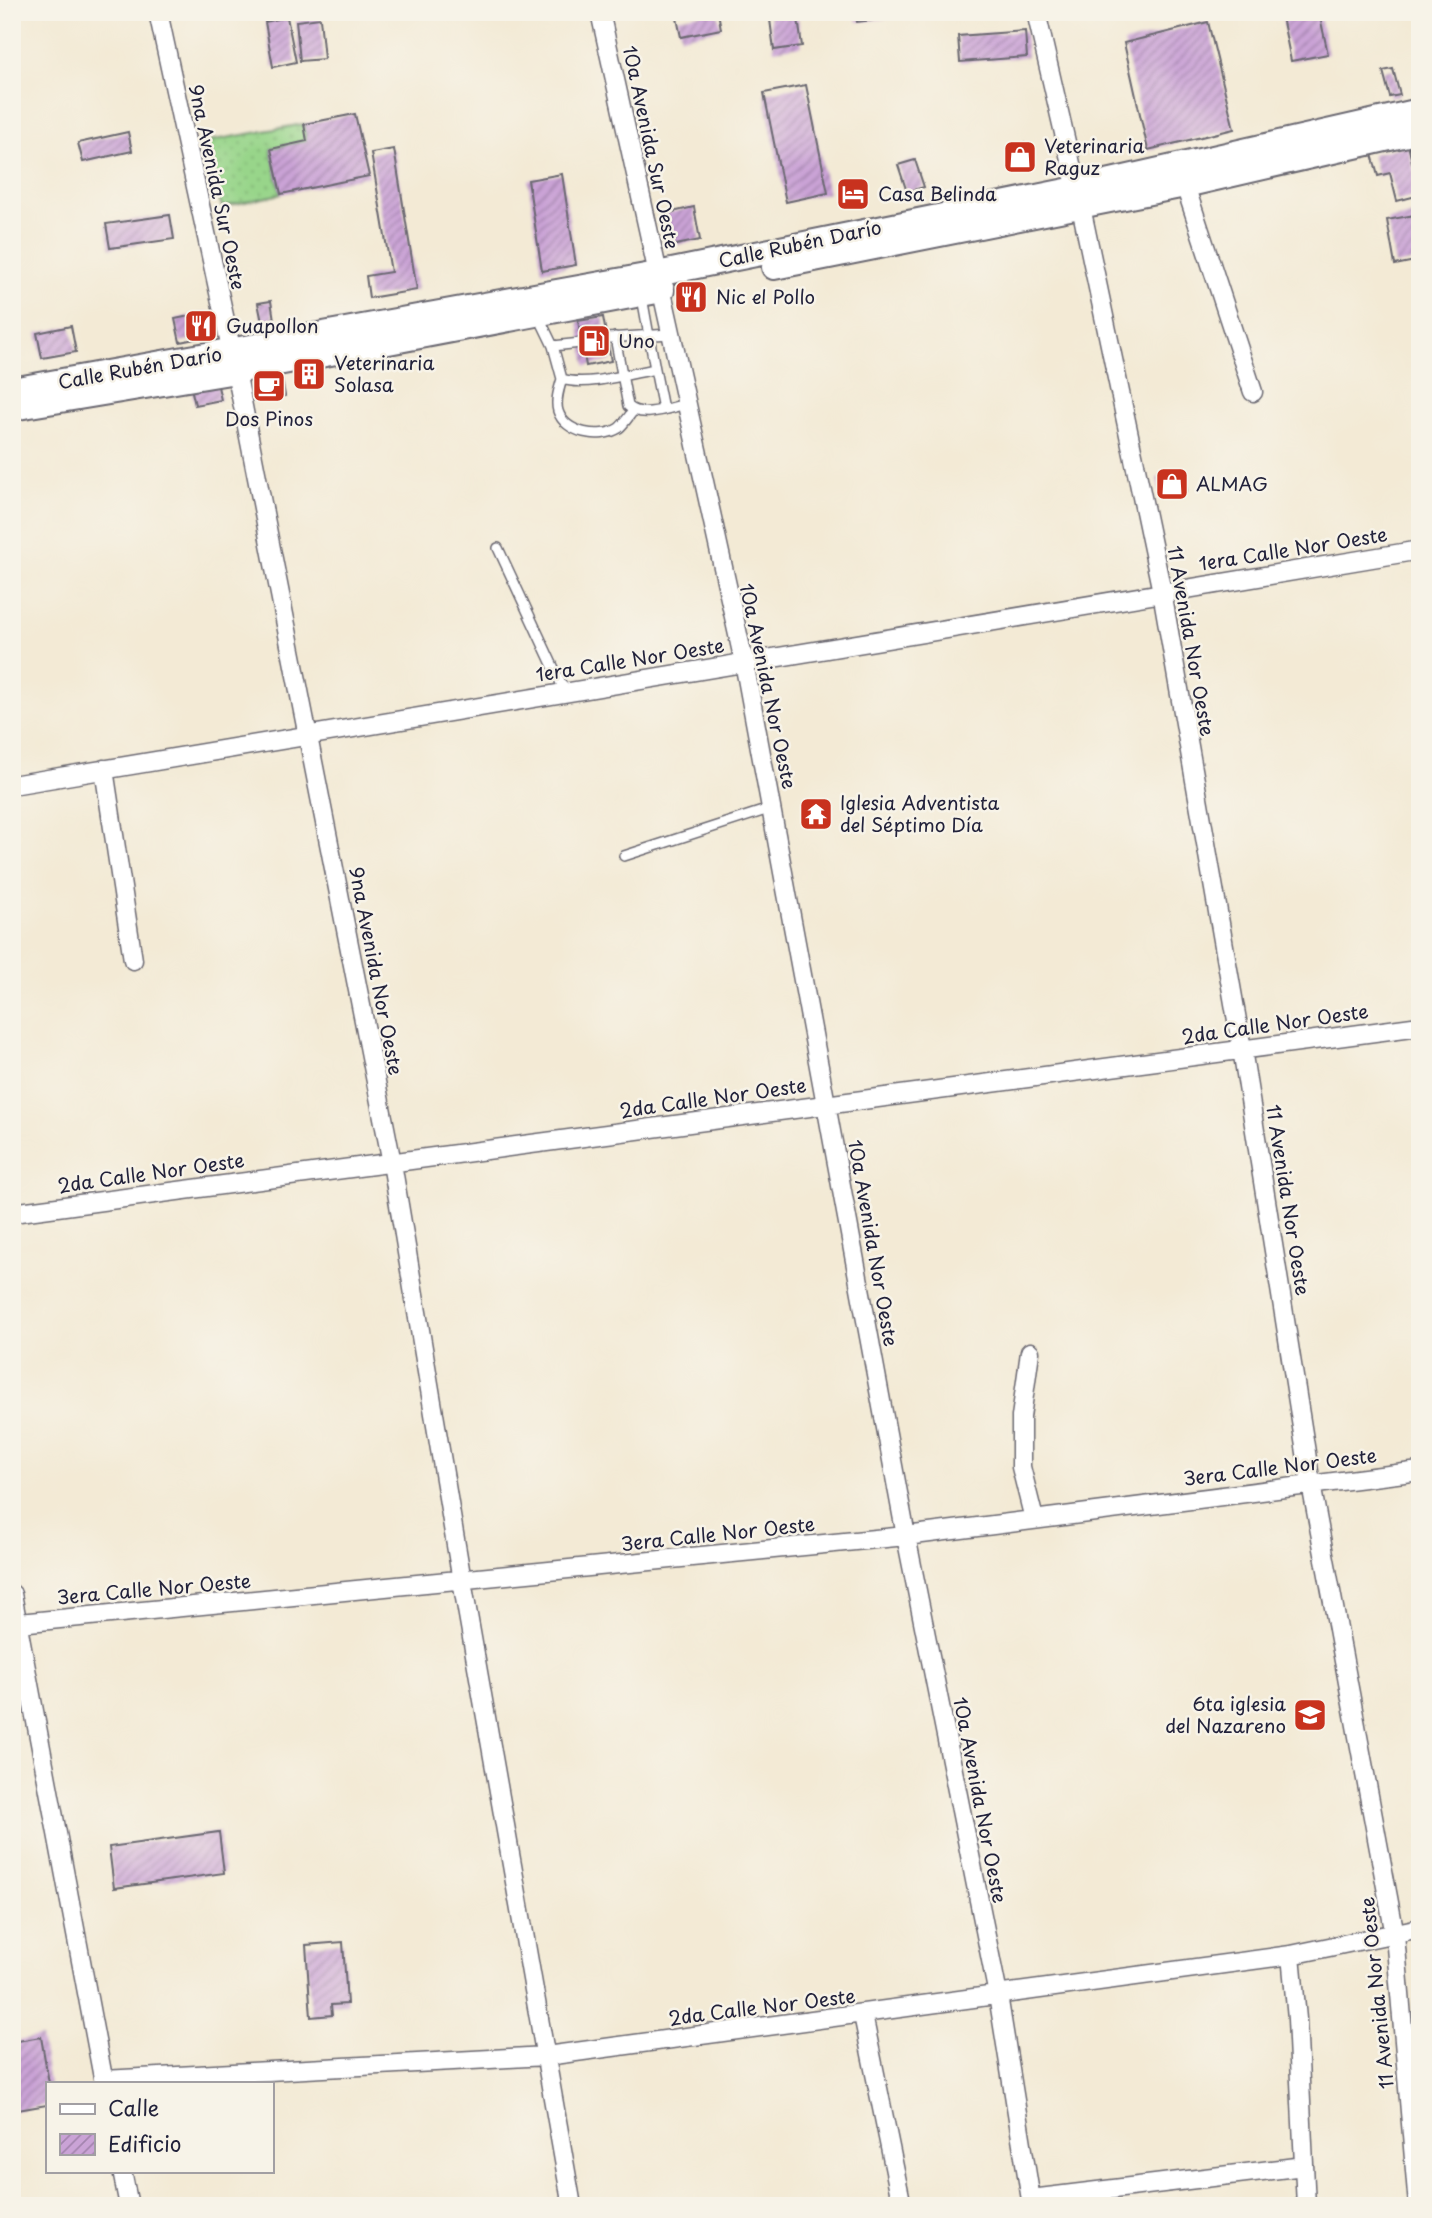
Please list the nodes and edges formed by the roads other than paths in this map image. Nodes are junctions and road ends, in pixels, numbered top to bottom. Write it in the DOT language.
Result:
graph roads {
  1 [pos="158,12"];
  2 [pos="600,12"];
  3 [pos="1036,12"];
  4 [pos="1420,111"];
  5 [pos="1420,131"];
  6 [pos="1338,140"];
  7 [pos="1182,176"];
  8 [pos="1078,198"];
  9 [pos="650,284"];
  10 [pos="534,306"];
  11 [pos="649,334"];
  12 [pos="670,334"];
  13 [pos="581,343"];
  14 [pos="553,346"];
  15 [pos="234,361"];
  16 [pos="655,369"];
  17 [pos="621,376"];
  18 [pos="136,378"];
  19 [pos="562,379"];
  20 [pos="12,390"];
  21 [pos="1253,392"];
  22 [pos="685,404"];
  23 [pos="12,408"];
  24 [pos="663,409"];
  25 [pos="633,411"];
  26 [pos="498,548"];
  27 [pos="1420,550"];
  28 [pos="1162,592"];
  29 [pos="744,663"];
  30 [pos="565,692"];
  31 [pos="309,735"];
  32 [pos="104,769"];
  33 [pos="12,785"];
  34 [pos="772,808"];
  35 [pos="624,856"];
  36 [pos="133,960"];
  37 [pos="1420,1026"];
  38 [pos="1242,1049"];
  39 [pos="827,1105"];
  40 [pos="392,1163"];
  41 [pos="12,1213"];
  42 [pos="1030,1352"];
  43 [pos="1420,1471"];
  44 [pos="1311,1484"];
  45 [pos="1034,1520"];
  46 [pos="906,1536"];
  47 [pos="462,1581"];
  48 [pos="12,1594"];
  49 [pos="19,1623"];
  50 [pos="1420,1928"];
  51 [pos="1395,1935"];
  52 [pos="1291,1955"];
  53 [pos="998,1995"];
  54 [pos="863,2015"];
  55 [pos="546,2056"];
  56 [pos="104,2082"];
  57 [pos="1304,2166"];
  58 [pos="122,2172"];
  59 [pos="1031,2202"];
  60 [pos="129,2206"];
  61 [pos="572,2206"];
  62 [pos="902,2206"];
  63 [pos="1306,2206"];
  64 [pos="1418,2206"];
  1 -- 15 [label="street, 9na Avenida Sur Oeste"];
  2 -- 9 [label="street, 10a Avenida Sur Oeste"];
  3 -- 8 [label="street, 11 Avenida Nor Oeste"];
  4 -- 6 [label="street, Calle Rubén Darío"];
  5 -- 6 [label="street, Calle Rubén Darío"];
  6 -- 7 [label="street, Calle Rubén Darío"];
  7 -- 8 [label="street, Calle Rubén Darío"];
  7 -- 21 [label="street"];
  8 -- 9 [label="street, Calle Rubén Darío"];
  8 -- 28 [label="street, 11 Avenida Nor Oeste"];
  9 -- 10 [label="street, Calle Rubén Darío"];
  9 -- 11 [label="lane"];
  9 -- 12 [label="street, 10a Avenida Nor Oeste"];
  10 -- 14 [label="lane"];
  10 -- 15 [label="street, Calle Rubén Darío"];
  11 -- 12 [label="lane"];
  11 -- 16 [label="lane"];
  11 -- 17 [label="lane"];
  12 -- 22 [label="street, 10a Avenida Nor Oeste"];
  13 -- 14 [label="lane"];
  14 -- 19 [label="lane"];
  15 -- 18 [label="street, Calle Rubén Darío"];
  15 -- 31 [label="street, 9na Avenida Nor Oeste"];
  16 -- 17 [label="lane"];
  16 -- 24 [label="lane"];
  17 -- 19 [label="lane"];
  17 -- 25 [label="lane"];
  18 -- 20 [label="street, Calle Rubén Darío"];
  18 -- 23 [label="street, Calle Rubén Darío"];
  19 -- 25 [label="lane"];
  22 -- 24 [label="lane"];
  22 -- 29 [label="street, 10a Avenida Nor Oeste"];
  24 -- 25 [label="lane"];
  26 -- 30 [label="lane"];
  27 -- 28 [label="street, 1era Calle Nor Oeste"];
  28 -- 29 [label="street, 1era Calle Nor Oeste"];
  28 -- 38 [label="street, 11 Avenida Nor Oeste"];
  29 -- 30 [label="street, 1era Calle Nor Oeste"];
  29 -- 34 [label="street, 10a Avenida Nor Oeste"];
  30 -- 31 [label="street, 1era Calle Nor Oeste"];
  31 -- 32 [label="street, 1era Calle Nor Oeste"];
  31 -- 40 [label="street, 9na Avenida Nor Oeste"];
  32 -- 33 [label="street, 1era Calle Nor Oeste"];
  32 -- 36 [label="street"];
  34 -- 35 [label="lane"];
  34 -- 39 [label="street, 10a Avenida Nor Oeste"];
  37 -- 38 [label="street, 2da Calle Nor Oeste"];
  38 -- 39 [label="street, 2da Calle Nor Oeste"];
  38 -- 44 [label="street, 11 Avenida Nor Oeste"];
  39 -- 40 [label="street, 2da Calle Nor Oeste"];
  39 -- 46 [label="street, 10a Avenida Nor Oeste"];
  40 -- 41 [label="street, 2da Calle Nor Oeste"];
  40 -- 47 [label="street, 9na Avenida Nor Oeste"];
  42 -- 45 [label="street"];
  43 -- 44 [label="street, 3era Calle Nor Oeste"];
  44 -- 45 [label="street, 3era Calle Nor Oeste"];
  44 -- 51 [label="street, 11 Avenida Nor Oeste"];
  45 -- 46 [label="street, 3era Calle Nor Oeste"];
  46 -- 47 [label="street, 3era Calle Nor Oeste"];
  46 -- 53 [label="street, 10a Avenida Nor Oeste"];
  47 -- 49 [label="street, 3era Calle Nor Oeste"];
  47 -- 55 [label="street, 9na Avenida Nor Oeste"];
  48 -- 49 [label="street"];
  49 -- 56 [label="street"];
  50 -- 51 [label="street, 2da Calle Nor Oeste"];
  51 -- 52 [label="street, 2da Calle Nor Oeste"];
  51 -- 64 [label="street, 11 Avenida Nor Oeste"];
  52 -- 53 [label="street, 2da Calle Nor Oeste"];
  52 -- 57 [label="street"];
  53 -- 54 [label="street, 2da Calle Nor Oeste"];
  53 -- 59 [label="street, 10a Avenida Nor Oeste"];
  54 -- 55 [label="street, 2da Calle Nor Oeste"];
  54 -- 62 [label="street"];
  55 -- 56 [label="street, 2da Calle Nor Oeste"];
  55 -- 61 [label="street, 9na Avenida Nor Oeste"];
  57 -- 59 [label="street"];
  57 -- 63 [label="street"];
  58 -- 60 [label="street"];
}
